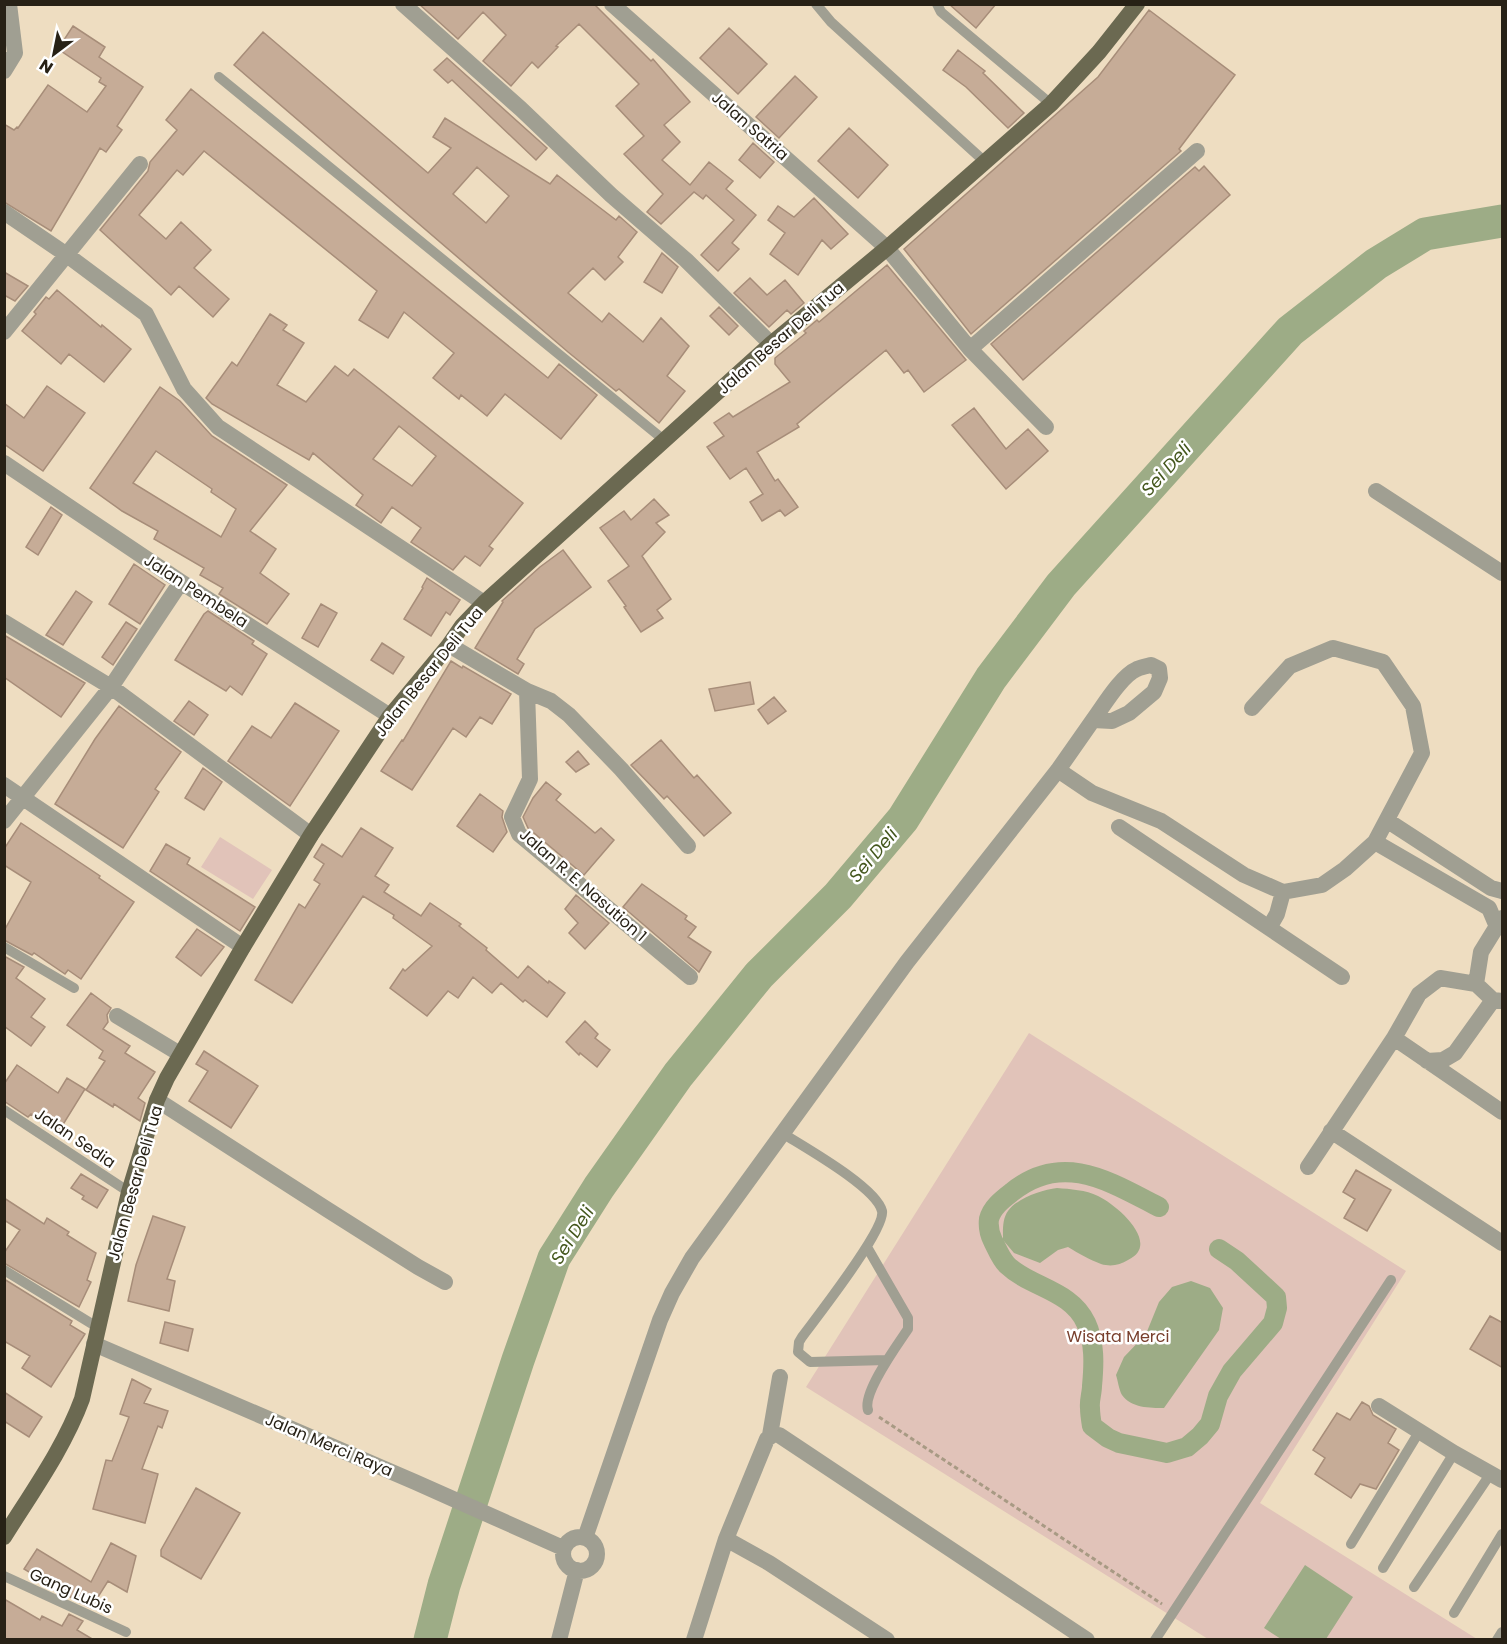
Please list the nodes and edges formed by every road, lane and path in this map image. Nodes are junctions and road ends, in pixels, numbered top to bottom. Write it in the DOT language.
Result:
graph roads {
  1 [pos="9,4"];
  2 [pos="404,4"];
  3 [pos="612,4"];
  4 [pos="816,4"];
  5 [pos="937,4"];
  6 [pos="1137,4"];
  7 [pos="4,71"];
  8 [pos="219,77"];
  9 [pos="1051,104"];
  10 [pos="1197,151"];
  11 [pos="984,161"];
  12 [pos="140,164"];
  13 [pos="4,212"];
  14 [pos="887,248"];
  15 [pos="67,255"];
  16 [pos="4,332"];
  17 [pos="771,345"];
  18 [pos="970,349"];
  19 [pos="1046,427"];
  20 [pos="664,440"];
  21 [pos="4,463"];
  22 [pos="1376,490"];
  23 [pos="1503,573"];
  24 [pos="181,582"];
  25 [pos="484,603"];
  26 [pos="4,622"];
  27 [pos="449,645"];
  28 [pos="111,687"];
  29 [pos="527,691"];
  30 [pos="1252,708"];
  31 [pos="390,716"];
  32 [pos="1093,720"];
  33 [pos="1058,770"];
  34 [pos="4,785"];
  35 [pos="24,796"];
  36 [pos="1388,820"];
  37 [pos="4,821"];
  38 [pos="1119,827"];
  39 [pos="1179,834"];
  40 [pos="310,835"];
  41 [pos="1375,842"];
  42 [pos="688,846"];
  43 [pos="1163,857"];
  44 [pos="1503,891"];
  45 [pos="1283,892"];
  46 [pos="1500,922"];
  47 [pos="1269,928"];
  48 [pos="4,947"];
  49 [pos="243,948"];
  50 [pos="690,977"];
  51 [pos="1342,977"];
  52 [pos="1476,984"];
  53 [pos="74,988"];
  54 [pos="1498,1001"];
  55 [pos="117,1016"];
  56 [pos="1394,1038"];
  57 [pos="180,1054"];
  58 [pos="1427,1061"];
  59 [pos="157,1100"];
  60 [pos="4,1110"];
  61 [pos="1503,1112"];
  62 [pos="1331,1131"];
  63 [pos="782,1133"];
  64 [pos="1308,1167"];
  65 [pos="129,1192"];
  66 [pos="1503,1243"];
  67 [pos="867,1247"];
  68 [pos="4,1270"];
  69 [pos="1391,1280"];
  70 [pos="445,1282"];
  71 [pos="97,1327"];
  72 [pos="94,1344"];
  73 [pos="887,1360"];
  74 [pos="780,1377"];
  75 [pos="1379,1406"];
  76 [pos="868,1410"];
  77 [pos="1419,1432"];
  78 [pos="770,1435"];
  79 [pos="1454,1453"];
  80 [pos="1497,1477"];
  81 [pos="1503,1534"];
  82 [pos="4,1537"];
  83 [pos="585,1538"];
  84 [pos="726,1539"];
  85 [pos="1352,1544"];
  86 [pos="563,1548"];
  87 [pos="1383,1568"];
  88 [pos="577,1570"];
  89 [pos="4,1576"];
  90 [pos="1414,1587"];
  91 [pos="1173,1611"];
  92 [pos="1454,1612"];
  93 [pos="126,1632"];
  94 [pos="1503,1632"];
  95 [pos="559,1640"];
  96 [pos="694,1640"];
  97 [pos="887,1640"];
  98 [pos="1087,1640"];
  99 [pos="1155,1640"];
  100 [pos="1497,1640"];
  1 -- 7 [label="street"];
  2 -- 17 [label="street"];
  3 -- 14 [label="street, Jalan Satria"];
  4 -- 11 [label="lane"];
  5 -- 9 [label="lane"];
  6 -- 9 [label="main road, Jalan Besar Deli Tua"];
  8 -- 20 [label="lane"];
  9 -- 11 [label="main road, Jalan Besar Deli Tua"];
  10 -- 18 [label="street"];
  11 -- 14 [label="main road, Jalan Besar Deli Tua"];
  12 -- 15 [label="street"];
  13 -- 15 [label="street"];
  14 -- 17 [label="main road, Jalan Besar Deli Tua"];
  14 -- 18 [label="street, Jalan Satria"];
  15 -- 16 [label="street"];
  15 -- 25 [label="street"];
  17 -- 20 [label="main road, Jalan Besar Deli Tua"];
  18 -- 19 [label="street, Jalan Satria"];
  20 -- 25 [label="main road, Jalan Besar Deli Tua"];
  21 -- 24 [label="street, Jalan Pembela"];
  22 -- 23 [label="street"];
  24 -- 28 [label="street"];
  24 -- 31 [label="street, Jalan Pembela"];
  25 -- 27 [label="main road, Jalan Besar Deli Tua"];
  26 -- 28 [label="street"];
  27 -- 29 [label="street"];
  27 -- 31 [label="main road, Jalan Besar Deli Tua"];
  28 -- 35 [label="street"];
  28 -- 40 [label="street"];
  29 -- 42 [label="street"];
  29 -- 50 [label="street, Jalan R. E. Nasution 1"];
  30 -- 36 [label="street"];
  31 -- 40 [label="main road, Jalan Besar Deli Tua"];
  32 -- 33 [label="street"];
  33 -- 39 [label="street"];
  33 -- 63 [label="street"];
  34 -- 35 [label="street"];
  35 -- 37 [label="street"];
  35 -- 49 [label="street"];
  36 -- 41 [label="street"];
  36 -- 44 [label="street"];
  38 -- 43 [label="street"];
  39 -- 43 [label="street"];
  39 -- 45 [label="street"];
  40 -- 49 [label="main road, Jalan Besar Deli Tua"];
  41 -- 45 [label="street"];
  41 -- 46 [label="street"];
  43 -- 47 [label="street"];
  45 -- 47 [label="street"];
  46 -- 52 [label="street"];
  47 -- 51 [label="street"];
  48 -- 53 [label="lane"];
  49 -- 57 [label="main road, Jalan Besar Deli Tua"];
  52 -- 54 [label="street"];
  52 -- 56 [label="street"];
  54 -- 58 [label="street"];
  55 -- 57 [label="street"];
  56 -- 58 [label="street"];
  56 -- 62 [label="street"];
  57 -- 59 [label="main road, Jalan Besar Deli Tua"];
  58 -- 61 [label="street"];
  59 -- 65 [label="main road, Jalan Besar Deli Tua"];
  59 -- 70 [label="street"];
  60 -- 65 [label="lane, Jalan Sedia"];
  62 -- 64 [label="street"];
  62 -- 66 [label="street"];
  63 -- 67 [label="lane"];
  63 -- 83 [label="street"];
  65 -- 71 [label="main road, Jalan Besar Deli Tua"];
  67 -- 73 [label="lane"];
  67 -- 73 [label="lane"];
  68 -- 71 [label="lane"];
  69 -- 91 [label="lane"];
  71 -- 72 [label="main road, Jalan Besar Deli Tua"];
  72 -- 82 [label="main road, Jalan Besar Deli Tua"];
  72 -- 86 [label="street, Jalan Merci Raya"];
  73 -- 76 [label="lane"];
  74 -- 78 [label="street"];
  75 -- 77 [label="street"];
  76 -- 91 [label="path"];
  77 -- 79 [label="street"];
  77 -- 85 [label="lane"];
  78 -- 84 [label="street"];
  78 -- 98 [label="street"];
  79 -- 80 [label="street"];
  79 -- 87 [label="lane"];
  80 -- 90 [label="lane"];
  81 -- 92 [label="lane"];
  83 -- 86 [label="street"];
  83 -- 88 [label="street"];
  84 -- 96 [label="street"];
  84 -- 97 [label="street"];
  86 -- 88 [label="street"];
  88 -- 95 [label="street"];
  89 -- 93 [label="lane, Gang Lubis"];
  91 -- 99 [label="lane"];
  94 -- 100 [label="lane"];
}
